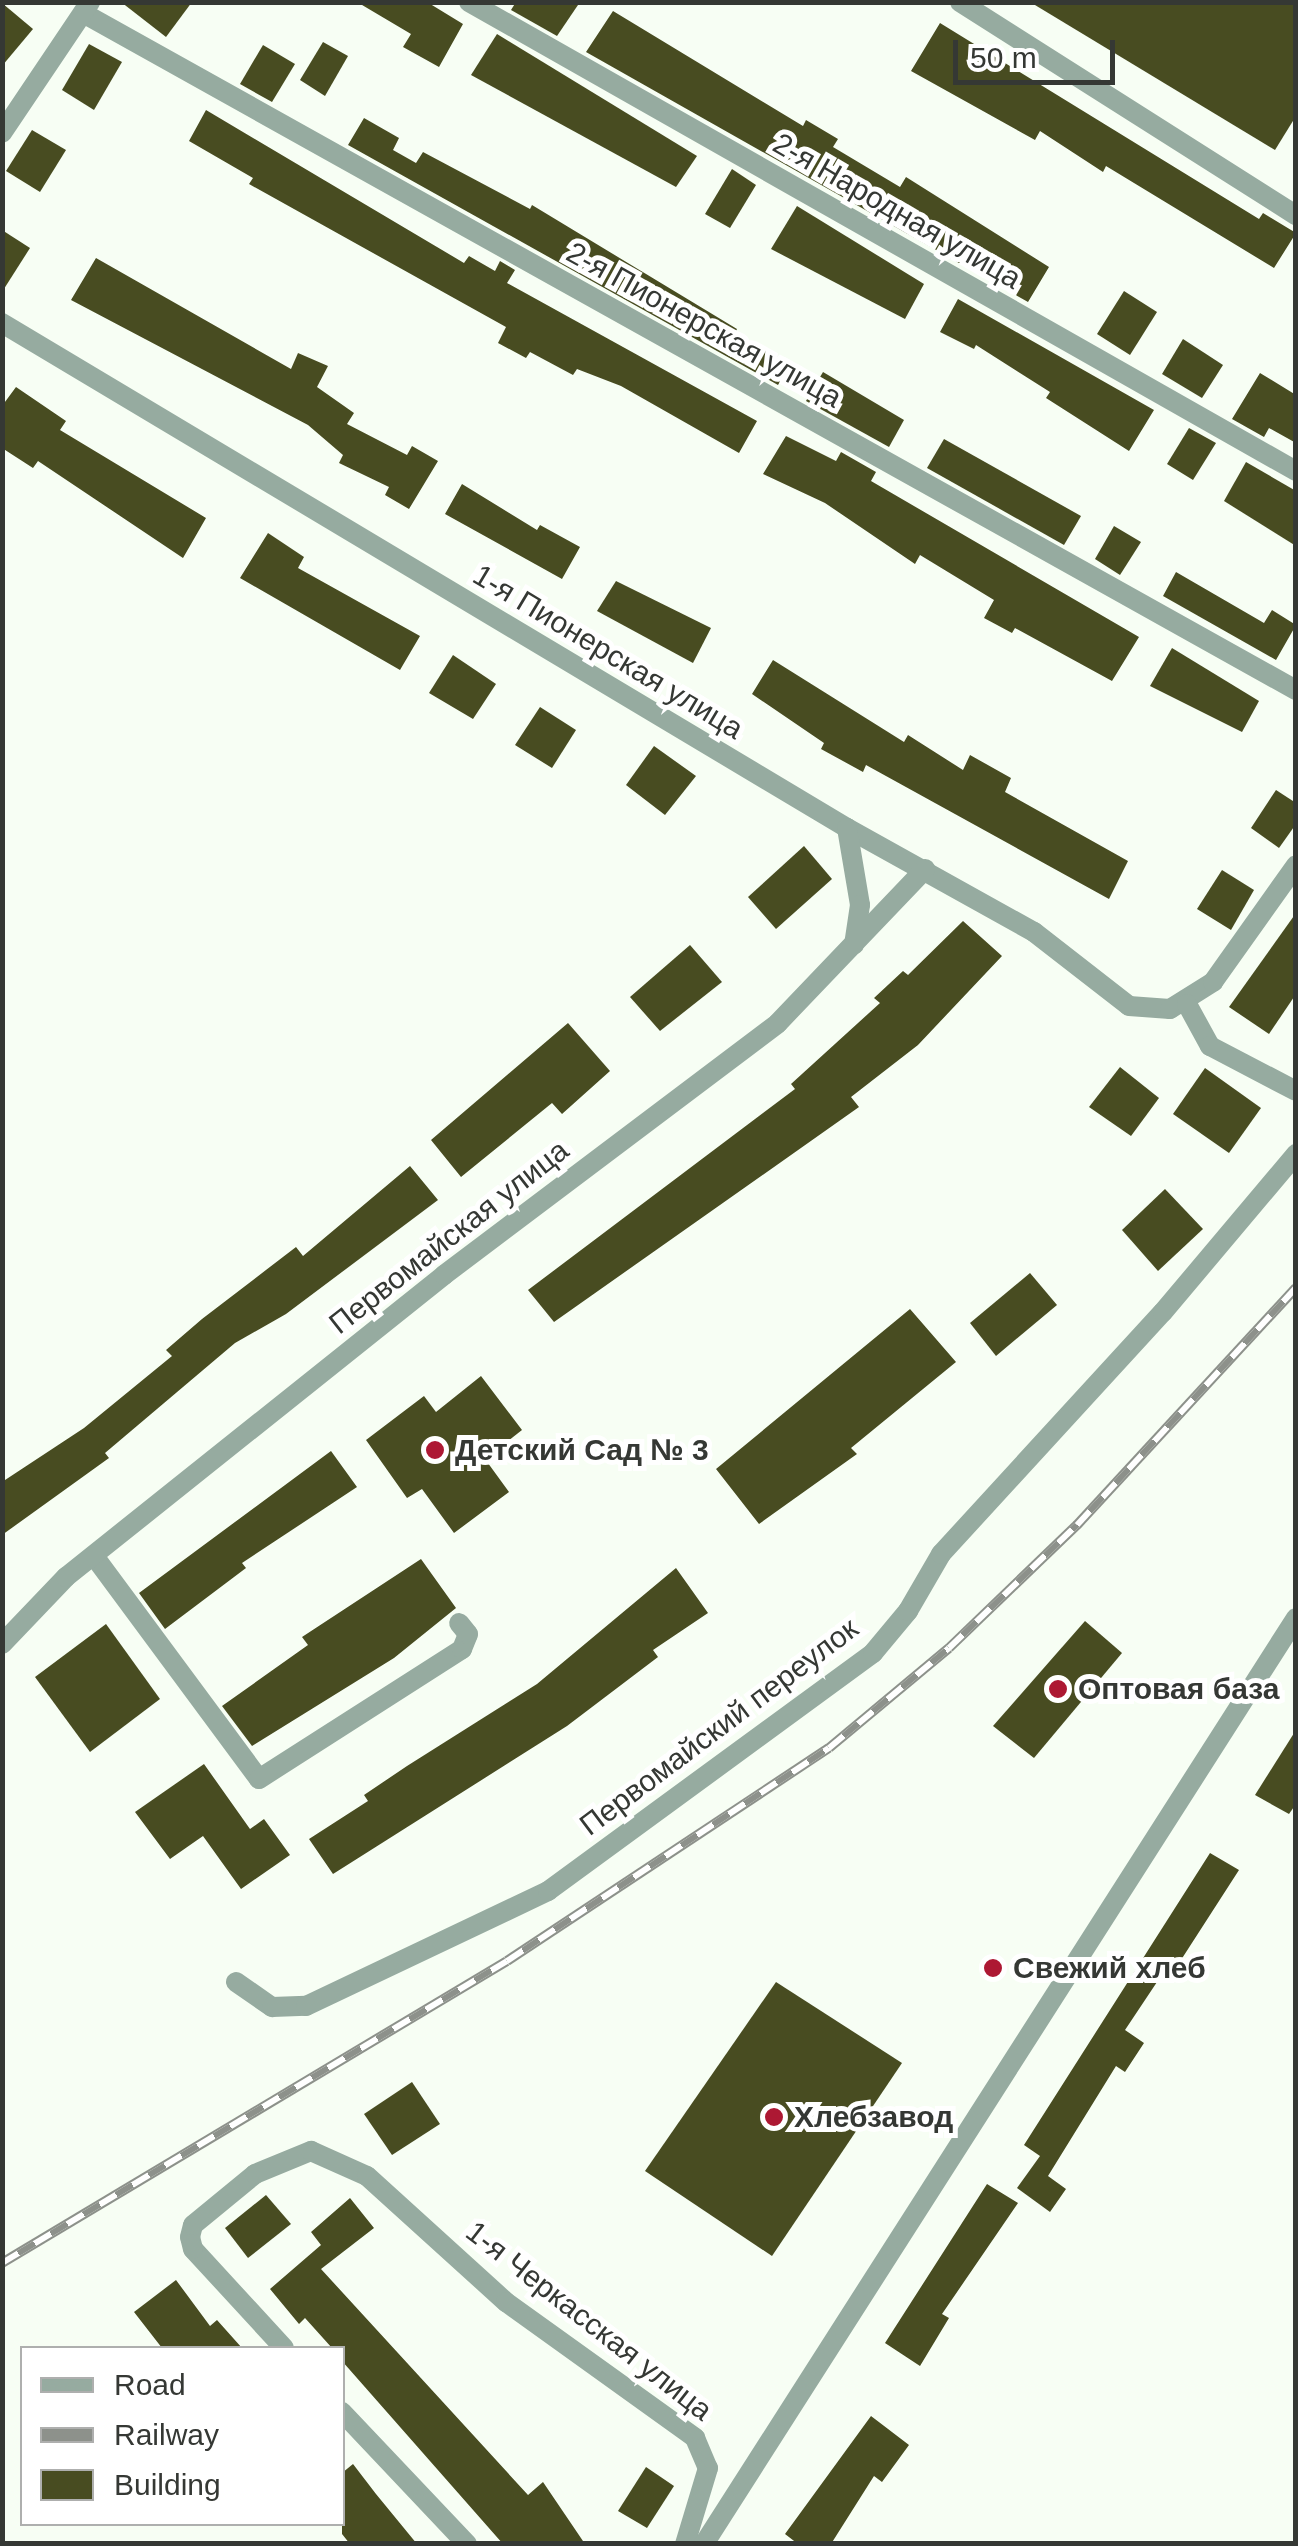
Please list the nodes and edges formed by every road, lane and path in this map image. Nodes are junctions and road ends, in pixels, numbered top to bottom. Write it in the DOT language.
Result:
graph roads {
  1 [pos="469,2"];
  2 [pos="960,2"];
  3 [pos="87,8"];
  4 [pos="2,133"];
  5 [pos="1296,215"];
  6 [pos="2,323"];
  7 [pos="1296,472"];
  8 [pos="1296,690"];
  9 [pos="846,828"];
  10 [pos="1296,864"];
  11 [pos="925,869"];
  12 [pos="853,946"];
  13 [pos="1186,1004"];
  14 [pos="1296,1091"];
  15 [pos="1296,1154"];
  16 [pos="94,1556"];
  17 [pos="1296,1618"];
  18 [pos="458,1623"];
  19 [pos="2,1644"];
  20 [pos="236,1982"];
  21 [pos="282,2346"];
  22 [pos="345,2415"];
  23 [pos="467,2544"];
  24 [pos="685,2544"];
  25 [pos="704,2544"];
  1 -- 7 [label="street, 2-я Народная улица"];
  2 -- 5 [label="street"];
  3 -- 4 [label="street"];
  3 -- 8 [label="street, 2-я Пионерская улица"];
  6 -- 9 [label="street, 1-я Пионерская улица"];
  9 -- 11 [label="street, 1-я Пионерская улица"];
  9 -- 12 [label="street"];
  10 -- 13 [label="street"];
  11 -- 12 [label="street, Первомайская улица"];
  11 -- 13 [label="street, 1-я Пионерская улица"];
  12 -- 16 [label="street, Первомайская улица"];
  13 -- 14 [label="street"];
  15 -- 20 [label="street, Первомайский переулок"];
  16 -- 18 [label="street"];
  16 -- 19 [label="street, Первомайская улица"];
  17 -- 25 [label="street"];
  21 -- 24 [label="street, 1-я Черкасская улица"];
  22 -- 23 [label="street"];
}
